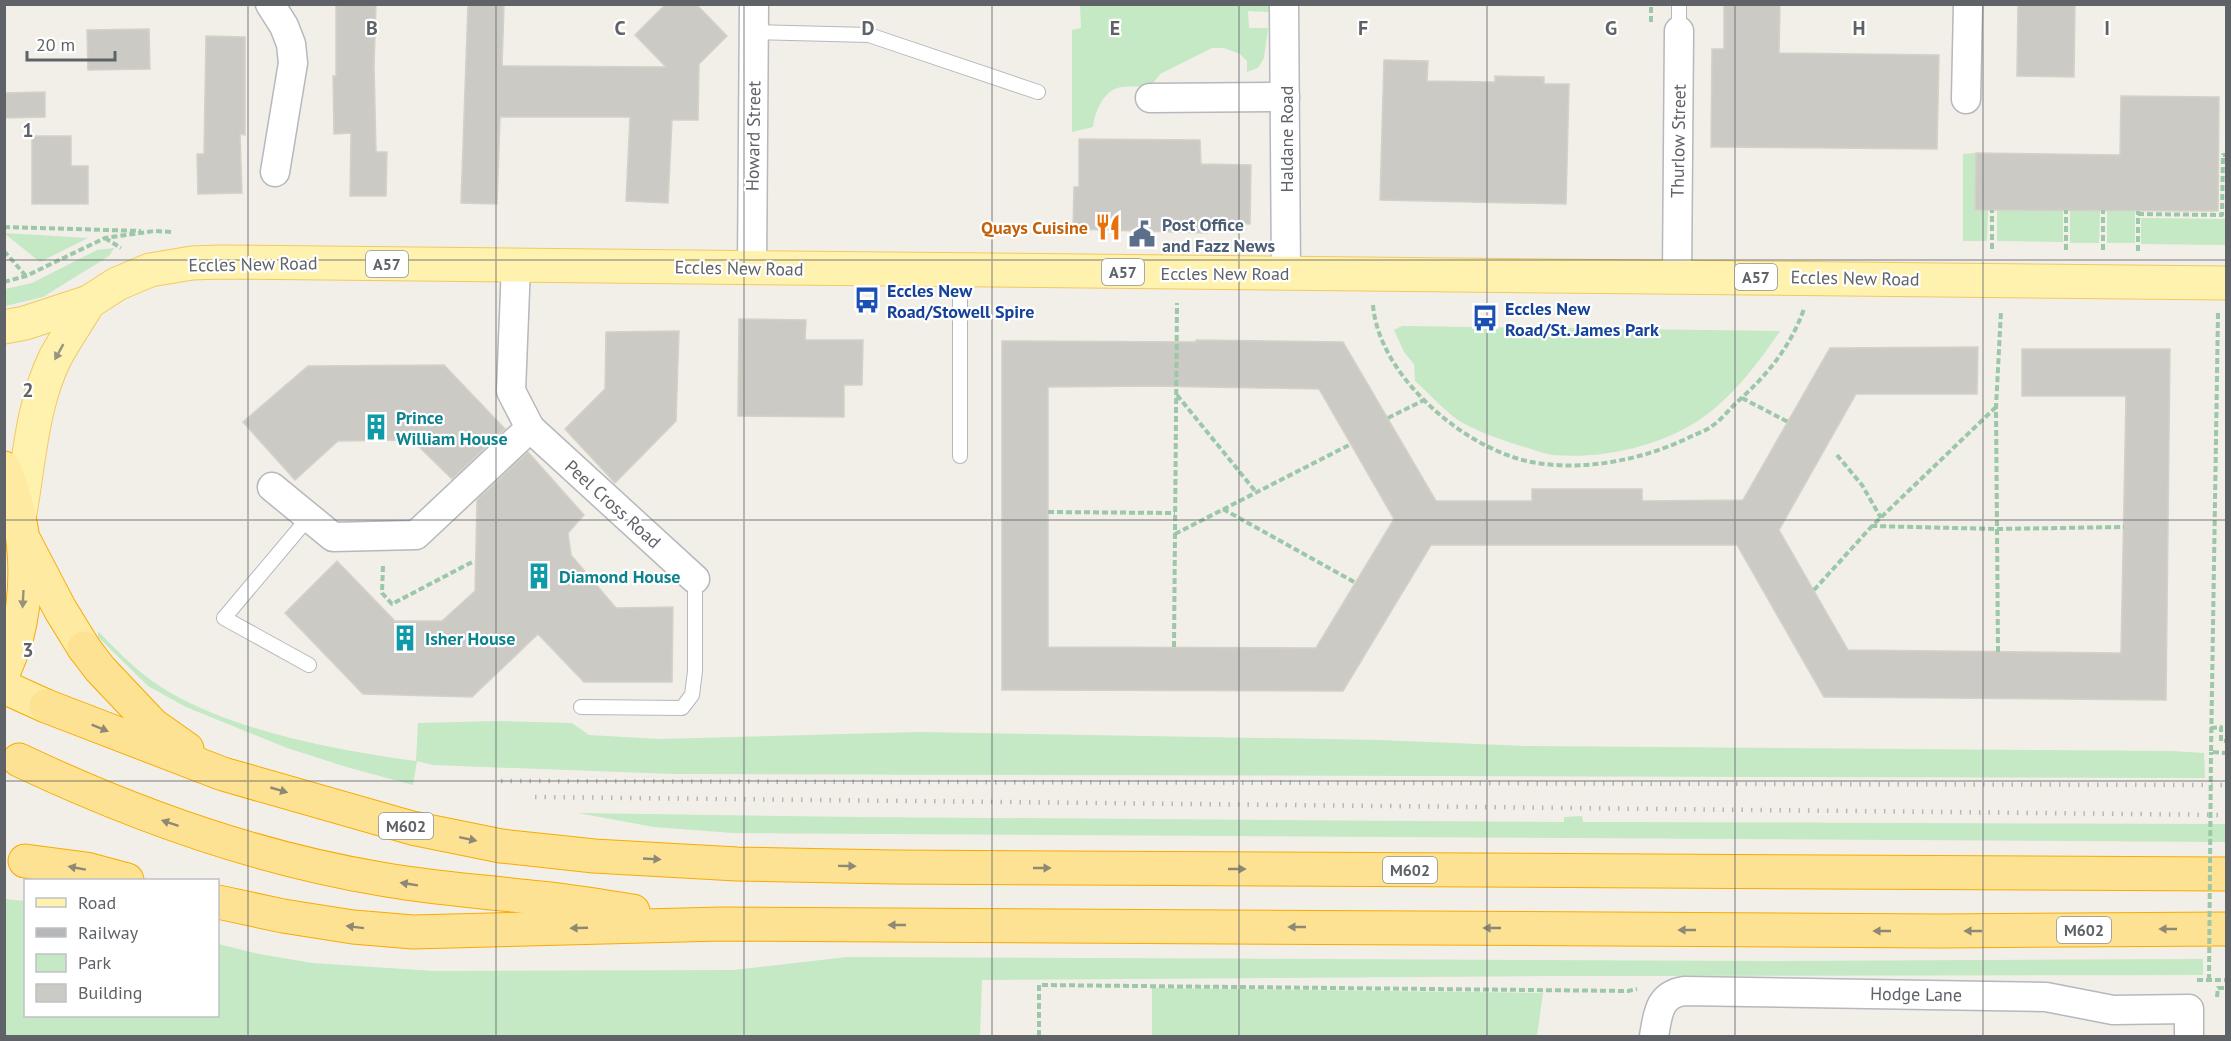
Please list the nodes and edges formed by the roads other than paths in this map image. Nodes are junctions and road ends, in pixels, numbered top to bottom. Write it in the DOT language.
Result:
graph roads {
  1 [pos="270,4"];
  2 [pos="754,4"];
  3 [pos="1284,4"];
  4 [pos="1968,4"];
  5 [pos="1679,18"];
  6 [pos="754,32"];
  7 [pos="1038,92"];
  8 [pos="1286,97"];
  9 [pos="1150,98"];
  10 [pos="1966,99"];
  11 [pos="275,171"];
  12 [pos="516,265"];
  13 [pos="752,268"];
  14 [pos="960,270"];
  15 [pos="1286,274"];
  16 [pos="1677,277"];
  17 [pos="2222,283"];
  18 [pos="89,302"];
  19 [pos="4,327"];
  20 [pos="530,428"];
  21 [pos="960,456"];
  22 [pos="4,468"];
  23 [pos="272,487"];
  24 [pos="309,517"];
  25 [pos="22,527"];
  26 [pos="695,579"];
  27 [pos="309,665"];
  28 [pos="4,671"];
  29 [pos="4,687"];
  30 [pos="581,707"];
  31 [pos="12,757"];
  32 [pos="223,774"];
  33 [pos="15,860"];
  34 [pos="2226,873"];
  35 [pos="123,879"];
  36 [pos="219,902"];
  37 [pos="721,924"];
  38 [pos="2226,929"];
  39 [pos="1656,1028"];
  40 [pos="2189,1036"];
  1 -- 11 [label="street"];
  2 -- 6 [label="street, Howard Street"];
  3 -- 8 [label="street, Haldane Road"];
  4 -- 10 [label="street"];
  5 -- 16 [label="street, Thurlow Street"];
  6 -- 7 [label="lane"];
  6 -- 13 [label="street, Howard Street"];
  8 -- 9 [label="street"];
  8 -- 15 [label="street, Haldane Road"];
  12 -- 13 [label="main road, Eccles New Road / A57"];
  12 -- 18 [label="main road, Eccles New Road / A57"];
  12 -- 20 [label="street, Peel Cross Road"];
  13 -- 14 [label="main road, Eccles New Road / A57"];
  14 -- 15 [label="main road, Eccles New Road / A57"];
  14 -- 21 [label="lane"];
  15 -- 16 [label="main road, Eccles New Road / A57"];
  16 -- 17 [label="main road, Eccles New Road / A57"];
  18 -- 19 [label="main road, Eccles New Road / A57"];
  18 -- 25 [label="main road, Eccles New Road / A57, one-way"];
  20 -- 24 [label="street"];
  20 -- 26 [label="street, Peel Cross Road"];
  22 -- 25 [label="highway"];
  23 -- 24 [label="street"];
  24 -- 27 [label="lane"];
  25 -- 28 [label="highway, one-way"];
  25 -- 32 [label="highway, M602"];
  26 -- 30 [label="lane"];
  29 -- 32 [label="highway, M602, one-way"];
  37 -- 31 [label="highway, M602, one-way"];
  32 -- 34 [label="highway, M602, one-way"];
  35 -- 33 [label="highway, one-way"];
  37 -- 36 [label="highway, M602, one-way"];
  38 -- 37 [label="highway, M602, one-way"];
  39 -- 40 [label="street, Hodge Lane"];
}
